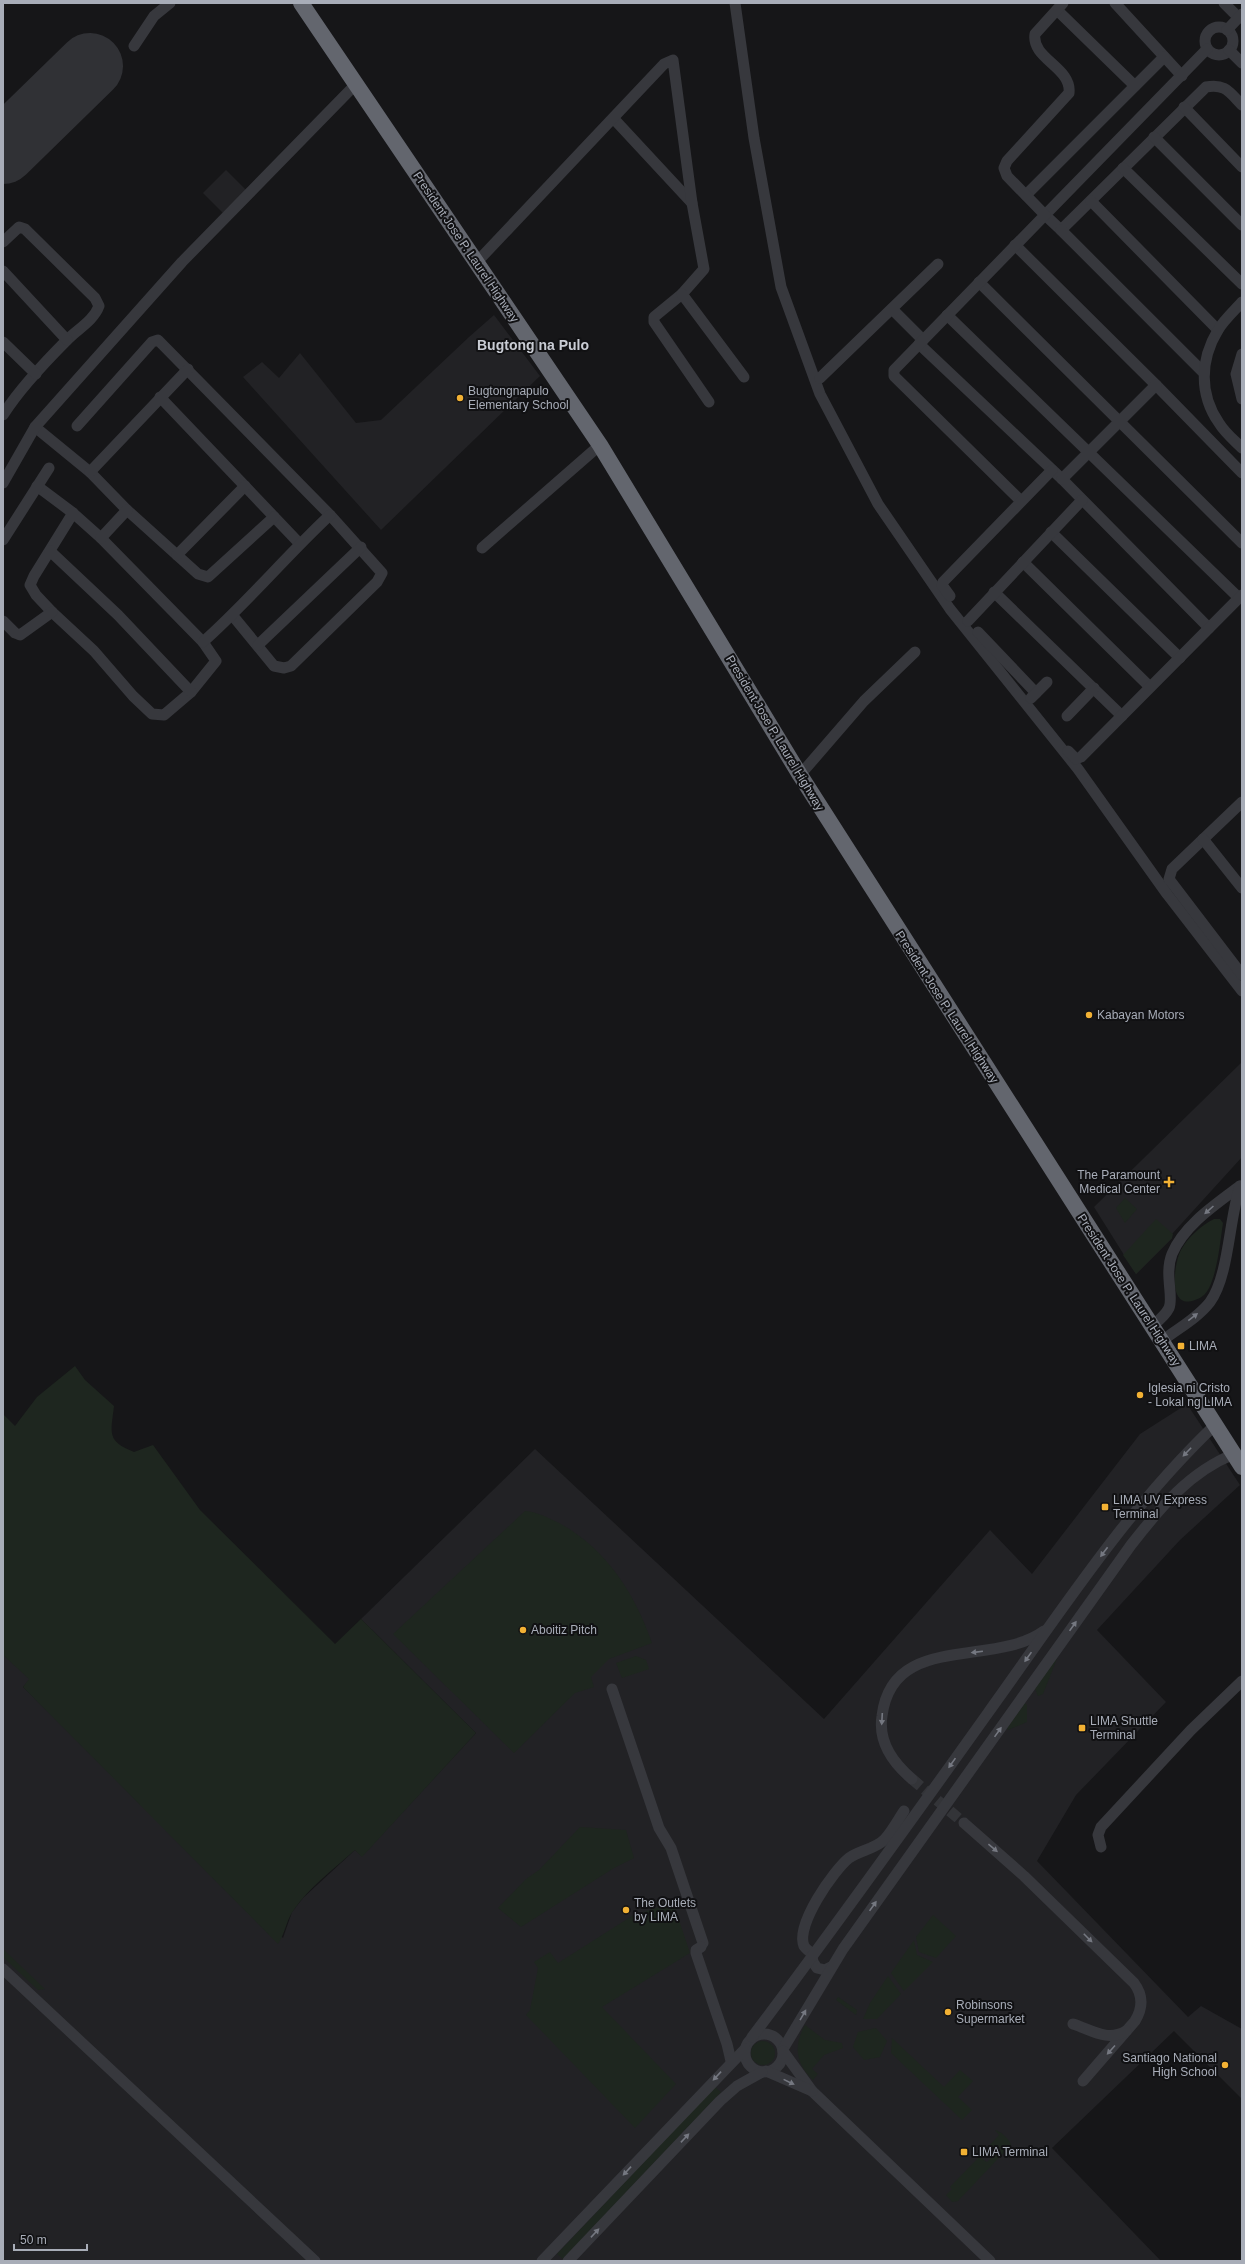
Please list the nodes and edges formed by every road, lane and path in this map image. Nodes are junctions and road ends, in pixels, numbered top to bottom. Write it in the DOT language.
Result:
graph roads {
  1 [pos="170,3"];
  2 [pos="302,3"];
  3 [pos="735,3"];
  4 [pos="1115,3"];
  5 [pos="1224,3"];
  6 [pos="1060,7"];
  7 [pos="1240,16"];
  8 [pos="1227,30"];
  9 [pos="134,46"];
  10 [pos="1207,49"];
  11 [pos="1229,50"];
  12 [pos="1164,57"];
  13 [pos="1242,63"];
  14 [pos="1182,76"];
  15 [pos="356,84"];
  16 [pos="1135,86"];
  17 [pos="1242,105"];
  18 [pos="1184,107"];
  19 [pos="614,119"];
  20 [pos="1154,137"];
  21 [pos="1242,167"];
  22 [pos="1123,168"];
  23 [pos="1026,195"];
  24 [pos="1091,201"];
  25 [pos="692,203"];
  26 [pos="1046,215"];
  27 [pos="1242,225"];
  28 [pos="1061,230"];
  29 [pos="3,242"];
  30 [pos="1015,245"];
  31 [pos="476,263"];
  32 [pos="938,264"];
  33 [pos="3,271"];
  34 [pos="979,282"];
  35 [pos="1242,284"];
  36 [pos="682,294"];
  37 [pos="1242,302"];
  38 [pos="892,309"];
  39 [pos="947,315"];
  40 [pos="1218,330"];
  41 [pos="67,340"];
  42 [pos="3,342"];
  43 [pos="921,342"];
  44 [pos="1242,354"];
  45 [pos="188,369"];
  46 [pos="1204,373"];
  47 [pos="36,374"];
  48 [pos="744,377"];
  49 [pos="820,378"];
  50 [pos="1156,384"];
  51 [pos="160,397"];
  52 [pos="1242,399"];
  53 [pos="709,402"];
  54 [pos="3,415"];
  55 [pos="1119,422"];
  56 [pos="1219,424"];
  57 [pos="77,426"];
  58 [pos="35,427"];
  59 [pos="1207,437"];
  60 [pos="600,445"];
  61 [pos="1242,448"];
  62 [pos="1090,451"];
  63 [pos="49,468"];
  64 [pos="1052,470"];
  65 [pos="90,472"];
  66 [pos="1242,473"];
  67 [pos="1062,479"];
  68 [pos="3,483"];
  69 [pos="37,486"];
  70 [pos="245,486"];
  71 [pos="1082,500"];
  72 [pos="1021,501"];
  73 [pos="127,510"];
  74 [pos="73,513"];
  75 [pos="330,515"];
  76 [pos="274,517"];
  77 [pos="1051,532"];
  78 [pos="101,538"];
  79 [pos="3,540"];
  80 [pos="299,543"];
  81 [pos="1242,543"];
  82 [pos="361,547"];
  83 [pos="482,548"];
  84 [pos="50,551"];
  85 [pos="177,555"];
  86 [pos="1023,562"];
  87 [pos="994,592"];
  88 [pos="1241,596"];
  89 [pos="52,612"];
  90 [pos="232,616"];
  91 [pos="3,621"];
  92 [pos="968,621"];
  93 [pos="1209,628"];
  94 [pos="203,642"];
  95 [pos="258,645"];
  96 [pos="915,652"];
  97 [pos="1180,658"];
  98 [pos="1047,682"];
  99 [pos="1150,687"];
  100 [pos="1094,688"];
  101 [pos="190,692"];
  102 [pos="1067,716"];
  103 [pos="1122,716"];
  104 [pos="1059,740"];
  105 [pos="800,776"];
  106 [pos="1242,802"];
  107 [pos="1203,839"];
  108 [pos="1242,888"];
  109 [pos="1242,975"];
  110 [pos="1242,991"];
  111 [pos="1241,1185"];
  112 [pos="1152,1326"];
  113 [pos="1162,1341"];
  114 [pos="1215,1425"];
  115 [pos="1238,1460"];
  116 [pos="1082,1580"];
  117 [pos="1097,1591"];
  118 [pos="1051,1624"];
  119 [pos="1242,1680"];
  120 [pos="612,1689"];
  121 [pos="912,1779"];
  122 [pos="904,1811"];
  123 [pos="964,1823"];
  124 [pos="1101,1847"];
  125 [pos="813,1955"];
  126 [pos="831,1967"];
  127 [pos="3,1969"];
  128 [pos="1073,2024"];
  129 [pos="1130,2028"];
  130 [pos="752,2037"];
  131 [pos="745,2049"];
  132 [pos="783,2050"];
  133 [pos="731,2061"];
  134 [pos="764,2072"];
  135 [pos="1083,2081"];
  136 [pos="812,2091"];
  137 [pos="315,2261"];
  138 [pos="542,2261"];
  139 [pos="568,2261"];
  140 [pos="990,2261"];
  1 -- 9 [label="street"];
  2 -- 15 [label="highway, President Jose P. Laurel Highway"];
  3 -- 110 [label="street"];
  4 -- 12 [label="street"];
  5 -- 7 [label="street"];
  6 -- 16 [label="street"];
  6 -- 23 [label="street"];
  7 -- 8 [label="street"];
  8 -- 10 [label="street"];
  8 -- 11 [label="street"];
  10 -- 11 [label="street"];
  10 -- 14 [label="street"];
  11 -- 13 [label="street"];
  12 -- 14 [label="street"];
  12 -- 16 [label="street"];
  14 -- 26 [label="street"];
  15 -- 31 [label="highway, President Jose P. Laurel Highway"];
  15 -- 58 [label="street"];
  16 -- 23 [label="street"];
  17 -- 18 [label="street"];
  18 -- 20 [label="street"];
  18 -- 21 [label="street"];
  19 -- 25 [label="street"];
  19 -- 25 [label="street"];
  19 -- 31 [label="street"];
  20 -- 22 [label="street"];
  20 -- 27 [label="street"];
  22 -- 24 [label="street"];
  22 -- 35 [label="street"];
  23 -- 26 [label="street"];
  24 -- 28 [label="street"];
  24 -- 40 [label="street"];
  25 -- 36 [label="street"];
  26 -- 28 [label="street"];
  26 -- 30 [label="street"];
  28 -- 46 [label="street"];
  29 -- 41 [label="street"];
  30 -- 34 [label="street"];
  30 -- 50 [label="street"];
  31 -- 60 [label="highway, President Jose P. Laurel Highway"];
  32 -- 38 [label="street"];
  33 -- 41 [label="street"];
  34 -- 39 [label="street"];
  34 -- 55 [label="street"];
  36 -- 48 [label="street"];
  36 -- 53 [label="street"];
  37 -- 40 [label="street"];
  38 -- 43 [label="street"];
  38 -- 49 [label="street"];
  39 -- 43 [label="street"];
  39 -- 62 [label="street"];
  40 -- 46 [label="street"];
  41 -- 47 [label="street"];
  42 -- 47 [label="street"];
  43 -- 64 [label="street"];
  43 -- 72 [label="street"];
  44 -- 52 [label="street"];
  45 -- 51 [label="street"];
  45 -- 57 [label="street"];
  45 -- 75 [label="street"];
  46 -- 56 [label="street"];
  47 -- 54 [label="street"];
  50 -- 55 [label="street"];
  50 -- 59 [label="street"];
  51 -- 65 [label="street"];
  51 -- 70 [label="street"];
  55 -- 62 [label="street"];
  55 -- 81 [label="street"];
  56 -- 59 [label="street"];
  56 -- 61 [label="street"];
  58 -- 65 [label="street"];
  58 -- 68 [label="street"];
  59 -- 66 [label="street"];
  60 -- 83 [label="street"];
  60 -- 105 [label="highway, President Jose P. Laurel Highway"];
  62 -- 67 [label="street"];
  62 -- 88 [label="street"];
  63 -- 69 [label="street"];
  64 -- 67 [label="street"];
  64 -- 72 [label="street"];
  65 -- 73 [label="street"];
  67 -- 71 [label="street"];
  69 -- 74 [label="street"];
  69 -- 79 [label="street"];
  70 -- 76 [label="street"];
  70 -- 85 [label="street"];
  71 -- 77 [label="street"];
  71 -- 93 [label="street"];
  72 -- 92 [label="street"];
  73 -- 78 [label="street"];
  73 -- 85 [label="street"];
  74 -- 78 [label="street"];
  74 -- 84 [label="street"];
  75 -- 80 [label="street"];
  75 -- 82 [label="street"];
  76 -- 80 [label="street"];
  76 -- 85 [label="street"];
  77 -- 86 [label="street"];
  77 -- 97 [label="street"];
  78 -- 94 [label="street"];
  80 -- 90 [label="street"];
  82 -- 95 [label="street"];
  82 -- 95 [label="street"];
  84 -- 89 [label="street"];
  84 -- 101 [label="street"];
  86 -- 87 [label="street"];
  86 -- 99 [label="street"];
  87 -- 92 [label="street"];
  87 -- 100 [label="street"];
  88 -- 93 [label="street"];
  89 -- 91 [label="street"];
  89 -- 101 [label="street"];
  90 -- 94 [label="street"];
  90 -- 95 [label="street"];
  92 -- 98 [label="street"];
  93 -- 97 [label="street"];
  94 -- 101 [label="street"];
  96 -- 105 [label="street"];
  97 -- 99 [label="street"];
  99 -- 103 [label="street"];
  100 -- 102 [label="street"];
  100 -- 103 [label="street"];
  103 -- 104 [label="street"];
  105 -- 112 [label="highway, President Jose P. Laurel Highway"];
  106 -- 107 [label="street"];
  107 -- 108 [label="street"];
  107 -- 109 [label="street"];
  111 -- 112 [label="street, one-way"];
  113 -- 111 [label="street, one-way"];
  112 -- 113 [label="highway, President Jose P. Laurel Highway"];
  113 -- 114 [label="highway, President Jose P. Laurel Highway"];
  114 -- 115 [label="highway, President Jose P. Laurel Highway"];
  114 -- 116 [label="street, one-way"];
  115 -- 117 [label="street"];
  116 -- 117 [label="street"];
  116 -- 118 [label="street"];
  126 -- 117 [label="street, one-way"];
  118 -- 121 [label="street, one-way"];
  118 -- 125 [label="street, one-way"];
  119 -- 124 [label="street"];
  120 -- 133 [label="street"];
  122 -- 125 [label="street"];
  123 -- 129 [label="street, one-way"];
  125 -- 126 [label="street"];
  125 -- 130 [label="street"];
  132 -- 126 [label="street, one-way"];
  127 -- 137 [label="street"];
  128 -- 129 [label="street"];
  129 -- 135 [label="street, one-way"];
  130 -- 131 [label="street"];
  130 -- 132 [label="street"];
  131 -- 133 [label="street"];
  131 -- 134 [label="street"];
  132 -- 134 [label="street"];
  132 -- 136 [label="street"];
  133 -- 138 [label="street, one-way"];
  134 -- 136 [label="street, one-way"];
  139 -- 134 [label="street, one-way"];
  136 -- 140 [label="street"];
}
